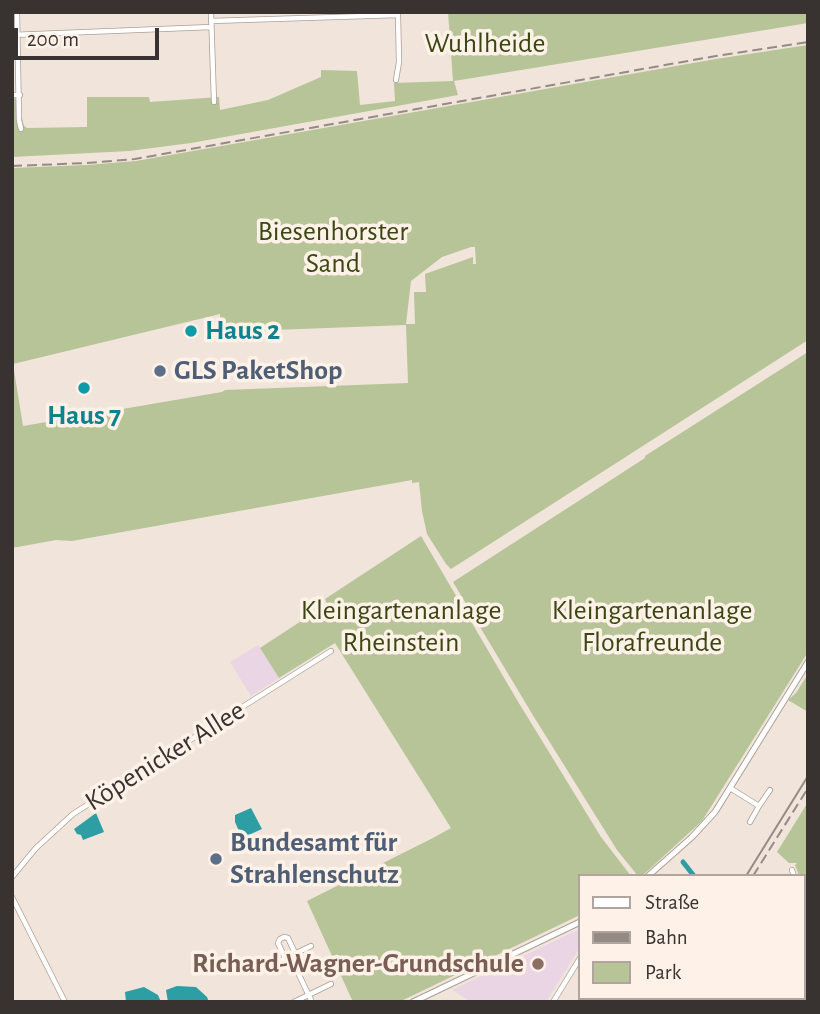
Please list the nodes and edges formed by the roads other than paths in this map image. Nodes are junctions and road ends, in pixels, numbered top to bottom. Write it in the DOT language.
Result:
graph roads {
  1 [pos="17,12"];
  2 [pos="211,12"];
  3 [pos="398,14"];
  4 [pos="211,24"];
  5 [pos="15,35"];
  6 [pos="396,80"];
  7 [pos="20,94"];
  8 [pos="12,95"];
  9 [pos="214,102"];
  10 [pos="21,129"];
  11 [pos="331,651"];
  12 [pos="808,662"];
  13 [pos="730,788"];
  14 [pos="769,790"];
  15 [pos="759,806"];
  16 [pos="750,821"];
  17 [pos="650,874"];
  18 [pos="12,877"];
  19 [pos="12,897"];
  20 [pos="578,923"];
  21 [pos="311,946"];
  22 [pos="290,956"];
  23 [pos="578,960"];
  24 [pos="263,969"];
  25 [pos="331,984"];
  26 [pos="309,995"];
  27 [pos="421,1000"];
  28 [pos="65,1002"];
  29 [pos="293,1002"];
  30 [pos="312,1002"];
  31 [pos="413,1002"];
  32 [pos="553,1002"];
  1 -- 5 [label="street"];
  2 -- 4 [label="street"];
  3 -- 4 [label="street"];
  3 -- 6 [label="street"];
  4 -- 5 [label="street"];
  4 -- 9 [label="street"];
  5 -- 7 [label="street"];
  7 -- 8 [label="street"];
  7 -- 10 [label="street"];
  11 -- 18 [label="street, Köpenicker Allee"];
  12 -- 13 [label="street"];
  13 -- 15 [label="street"];
  13 -- 17 [label="street"];
  14 -- 15 [label="street"];
  15 -- 16 [label="street"];
  19 -- 28 [label="street"];
  20 -- 27 [label="street"];
  21 -- 22 [label="street"];
  22 -- 24 [label="street"];
  22 -- 26 [label="street"];
  23 -- 32 [label="street"];
  25 -- 26 [label="street"];
  26 -- 29 [label="street"];
  26 -- 30 [label="street"];
  27 -- 31 [label="street"];
}
